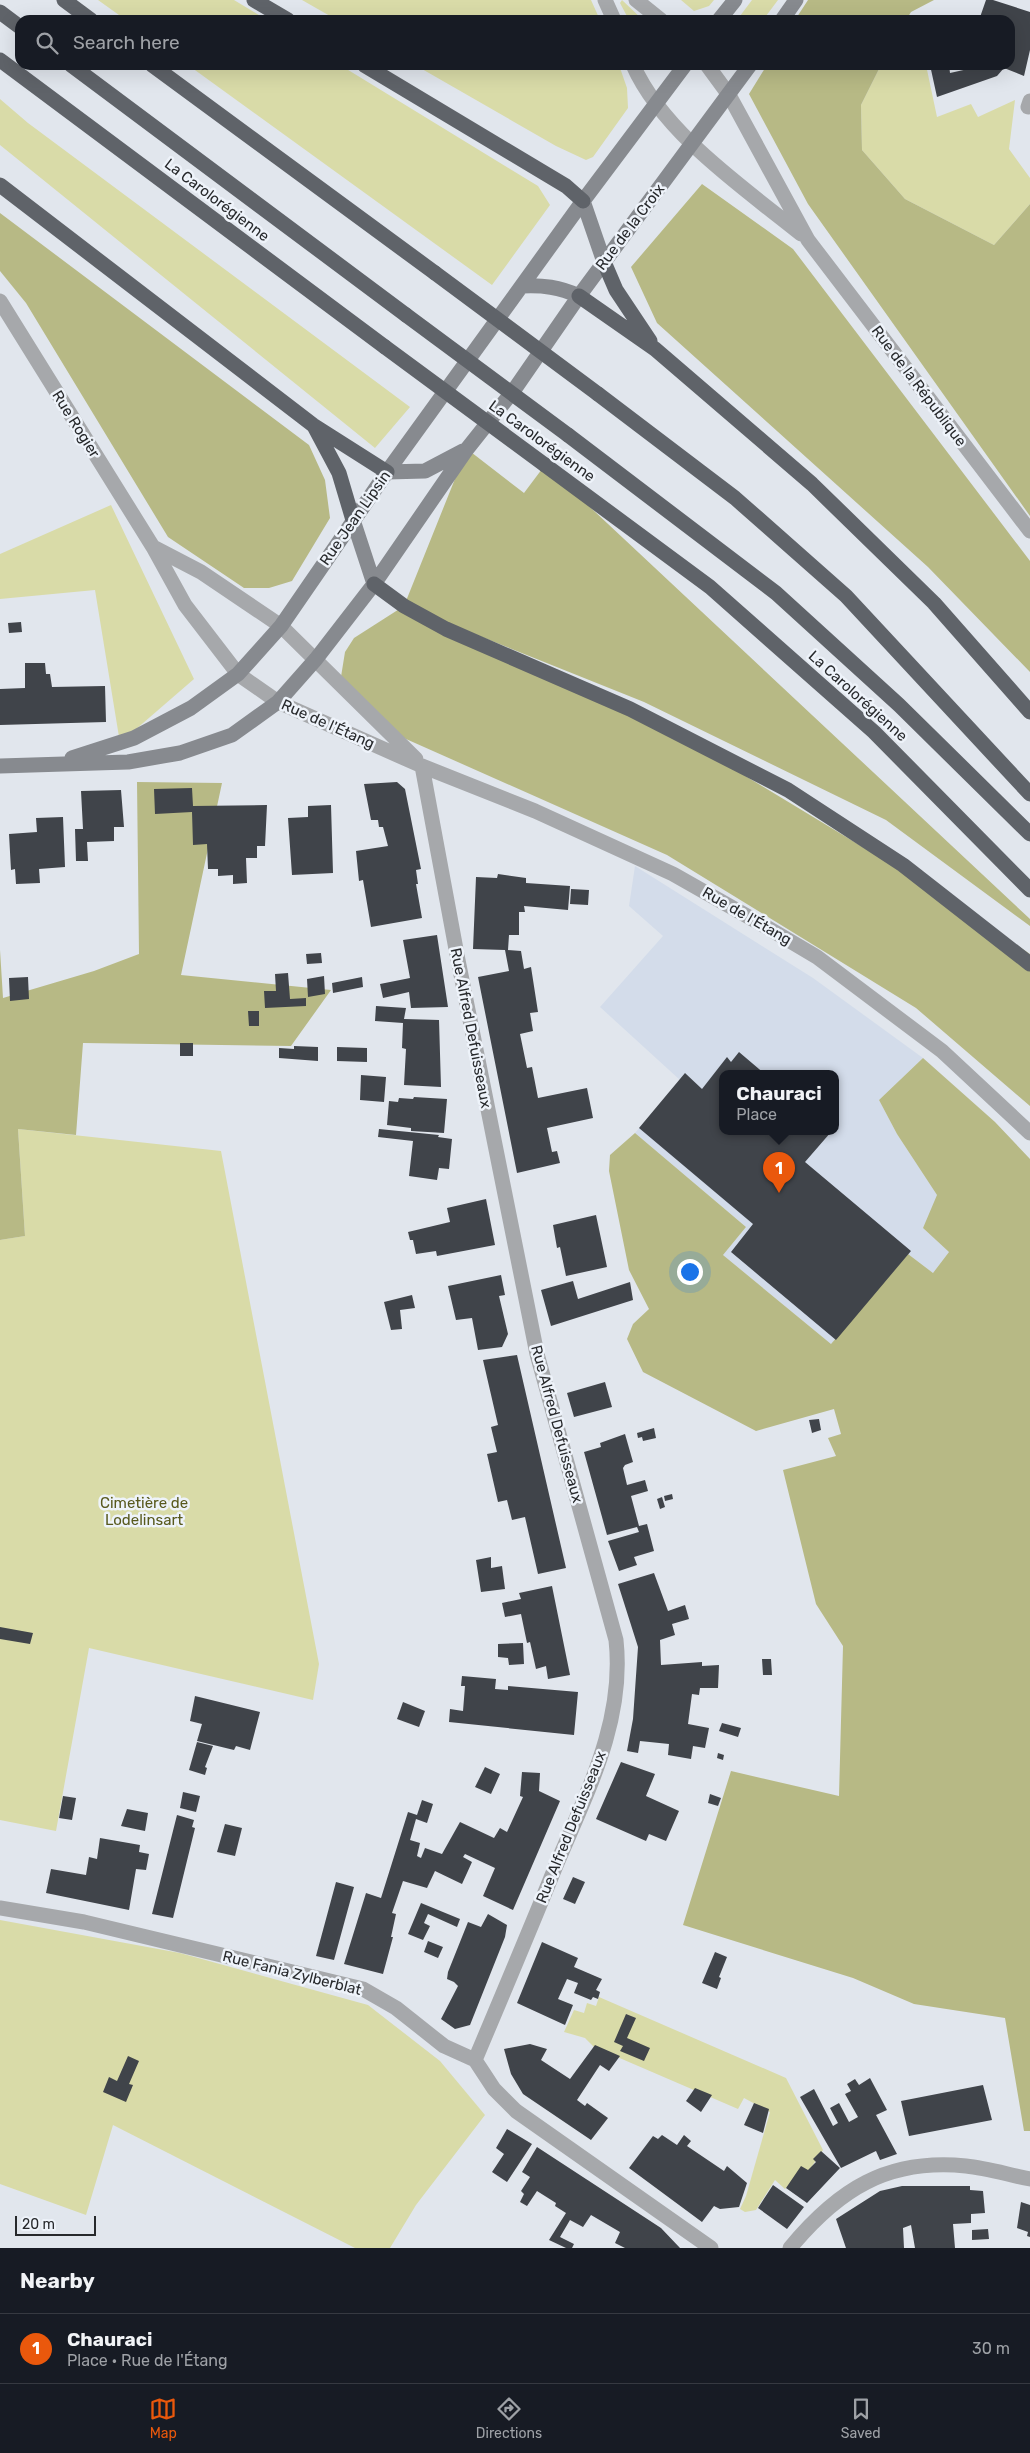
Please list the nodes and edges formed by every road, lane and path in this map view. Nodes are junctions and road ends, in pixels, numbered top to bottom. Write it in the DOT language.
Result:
graph roads {
  1 [pos="64,0"];
  2 [pos="254,0"];
  3 [pos="605,0"];
  4 [pos="636,0"];
  5 [pos="734,0"];
  6 [pos="796,0"];
  7 [pos="0,12"];
  8 [pos="84,15"];
  9 [pos="280,15"];
  10 [pos="612,15"];
  11 [pos="655,15"];
  12 [pos="723,15"];
  13 [pos="786,15"];
  14 [pos="15,23"];
  15 [pos="0,60"];
  16 [pos="78,70"];
  17 [pos="159,70"];
  18 [pos="372,70"];
  19 [pos="637,70"];
  20 [pos="681,70"];
  21 [pos="710,70"];
  22 [pos="746,70"];
  23 [pos="728,95"];
  24 [pos="656,104"];
  25 [pos="692,144"];
  26 [pos="0,185"];
  27 [pos="583,201"];
  28 [pos="808,240"];
  29 [pos="604,262"];
  30 [pos="522,286"];
  31 [pos="578,296"];
  32 [pos="0,301"];
  33 [pos="655,349"];
  34 [pos="313,425"];
  35 [pos="467,449"];
  36 [pos="387,472"];
  37 [pos="353,520"];
  38 [pos="1030,532"];
  39 [pos="152,547"];
  40 [pos="374,584"];
  41 [pos="281,626"];
  42 [pos="316,658"];
  43 [pos="238,674"];
  44 [pos="278,702"];
  45 [pos="1030,712"];
  46 [pos="55,764"];
  47 [pos="0,766"];
  48 [pos="422,766"];
  49 [pos="1030,794"];
  50 [pos="1030,834"];
  51 [pos="1030,890"];
  52 [pos="1030,964"];
  53 [pos="1030,1133"];
  54 [pos="0,1908"];
  55 [pos="475,2060"];
  56 [pos="1030,2179"];
  57 [pos="711,2248"];
  58 [pos="790,2248"];
  1 -- 8 [label="highway"];
  2 -- 9 [label="highway"];
  3 -- 10 [label="street"];
  4 -- 11 [label="street"];
  5 -- 12 [label="street"];
  6 -- 13 [label="street"];
  7 -- 14 [label="highway"];
  15 -- 51 [label="highway, La Carolorégienne, bridge"];
  16 -- 50 [label="highway, La Carolorégienne, bridge"];
  17 -- 49 [label="highway, bridge"];
  18 -- 27 [label="highway"];
  19 -- 24 [label="street, Rue de la République"];
  20 -- 24 [label="street"];
  21 -- 23 [label="street, Rue de la République"];
  22 -- 23 [label="street, Rue de la Croix"];
  23 -- 25 [label="street, Rue de la Croix"];
  23 -- 28 [label="street, Rue de la République"];
  24 -- 25 [label="street, Rue de la République"];
  24 -- 27 [label="street"];
  25 -- 28 [label="street, Rue de la République"];
  25 -- 29 [label="street, Rue de la Croix"];
  26 -- 34 [label="highway"];
  27 -- 29 [label="street"];
  27 -- 30 [label="street"];
  28 -- 38 [label="street, Rue de la République"];
  29 -- 31 [label="street, Rue de la Croix"];
  29 -- 33 [label="highway"];
  30 -- 31 [label="street"];
  30 -- 36 [label="street, Rue Jean Lipsin"];
  31 -- 33 [label="highway"];
  31 -- 35 [label="street, Rue de la Croix"];
  32 -- 39 [label="street, Rue Rogier"];
  33 -- 45 [label="highway"];
  34 -- 36 [label="highway"];
  34 -- 37 [label="highway"];
  35 -- 36 [label="street"];
  35 -- 40 [label="street"];
  36 -- 37 [label="street, Rue Jean Lipsin"];
  37 -- 40 [label="street"];
  37 -- 41 [label="street, Rue Jean Lipsin"];
  39 -- 41 [label="street"];
  39 -- 43 [label="street, Rue Rogier"];
  40 -- 42 [label="street"];
  40 -- 52 [label="highway"];
  41 -- 42 [label="street, Rue de l'Étang"];
  41 -- 43 [label="street, Rue Jean Lipsin"];
  42 -- 44 [label="street"];
  42 -- 48 [label="street, Rue de l'Étang"];
  43 -- 44 [label="street, Rue de l'Étang"];
  43 -- 46 [label="street, Rue Jean Lipsin"];
  44 -- 46 [label="street"];
  44 -- 48 [label="street, Rue de l'Étang"];
  46 -- 47 [label="street"];
  48 -- 53 [label="street, Rue de l'Étang"];
  48 -- 55 [label="street, Rue Alfred Defuisseaux"];
  54 -- 55 [label="street, Rue Fania Zylberblat"];
  55 -- 57 [label="street"];
  56 -- 58 [label="street"];
}
